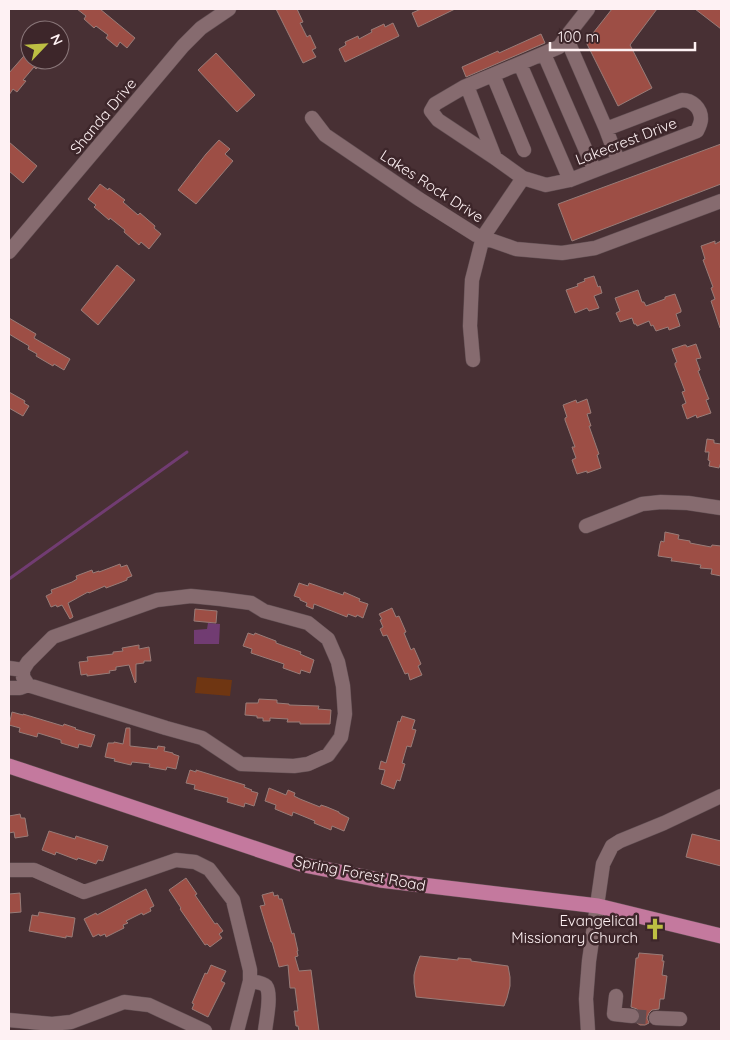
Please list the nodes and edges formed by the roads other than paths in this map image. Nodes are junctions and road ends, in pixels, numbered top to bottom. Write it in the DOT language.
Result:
graph roads {
  1 [pos="229,9"];
  2 [pos="588,9"];
  3 [pos="566,36"];
  4 [pos="544,54"];
  5 [pos="520,64"];
  6 [pos="493,76"];
  7 [pos="467,86"];
  8 [pos="312,118"];
  9 [pos="606,129"];
  10 [pos="524,150"];
  11 [pos="495,158"];
  12 [pos="618,160"];
  13 [pos="594,169"];
  14 [pos="523,178"];
  15 [pos="570,180"];
  16 [pos="721,202"];
  17 [pos="483,237"];
  18 [pos="9,252"];
  19 [pos="473,360"];
  20 [pos="721,508"];
  21 [pos="586,526"];
  22 [pos="9,668"];
  23 [pos="23,670"];
  24 [pos="28,685"];
  25 [pos="9,688"];
  26 [pos="9,766"];
  27 [pos="721,796"];
  28 [pos="9,870"];
  29 [pos="598,906"];
  30 [pos="721,936"];
  31 [pos="250,981"];
  32 [pos="616,996"];
  33 [pos="632,1016"];
  34 [pos="656,1018"];
  35 [pos="680,1019"];
  36 [pos="9,1020"];
  37 [pos="205,1031"];
  38 [pos="237,1031"];
  39 [pos="265,1031"];
  40 [pos="588,1031"];
  1 -- 18 [label="street, Shanda Drive"];
  2 -- 3 [label="street, Lakecrest Drive"];
  3 -- 4 [label="street, Lakecrest Drive"];
  3 -- 9 [label="street, Lakecrest Drive"];
  4 -- 5 [label="street, Lakecrest Drive"];
  4 -- 13 [label="street"];
  5 -- 6 [label="street, Lakecrest Drive"];
  5 -- 15 [label="street"];
  6 -- 7 [label="street, Lakecrest Drive"];
  6 -- 10 [label="street"];
  7 -- 11 [label="street"];
  7 -- 11 [label="street, Lakecrest Drive"];
  8 -- 17 [label="street, Lakes Rock Drive"];
  9 -- 12 [label="street"];
  9 -- 12 [label="street, Lakecrest Drive"];
  11 -- 14 [label="street, Lakecrest Drive"];
  12 -- 13 [label="street, Lakecrest Drive"];
  13 -- 15 [label="street, Lakecrest Drive"];
  14 -- 15 [label="street, Lakecrest Drive"];
  14 -- 17 [label="street"];
  16 -- 17 [label="street, Lakes Rock Drive"];
  17 -- 19 [label="street"];
  20 -- 21 [label="street"];
  22 -- 23 [label="street"];
  23 -- 24 [label="street"];
  23 -- 24 [label="street"];
  24 -- 25 [label="street"];
  26 -- 29 [label="main road, Spring Forest Road"];
  27 -- 29 [label="street"];
  28 -- 31 [label="street"];
  29 -- 30 [label="main road, Spring Forest Road"];
  29 -- 40 [label="street"];
  31 -- 38 [label="street"];
  31 -- 39 [label="street"];
  32 -- 33 [label="street"];
  34 -- 35 [label="street"];
  36 -- 37 [label="street"];
}
